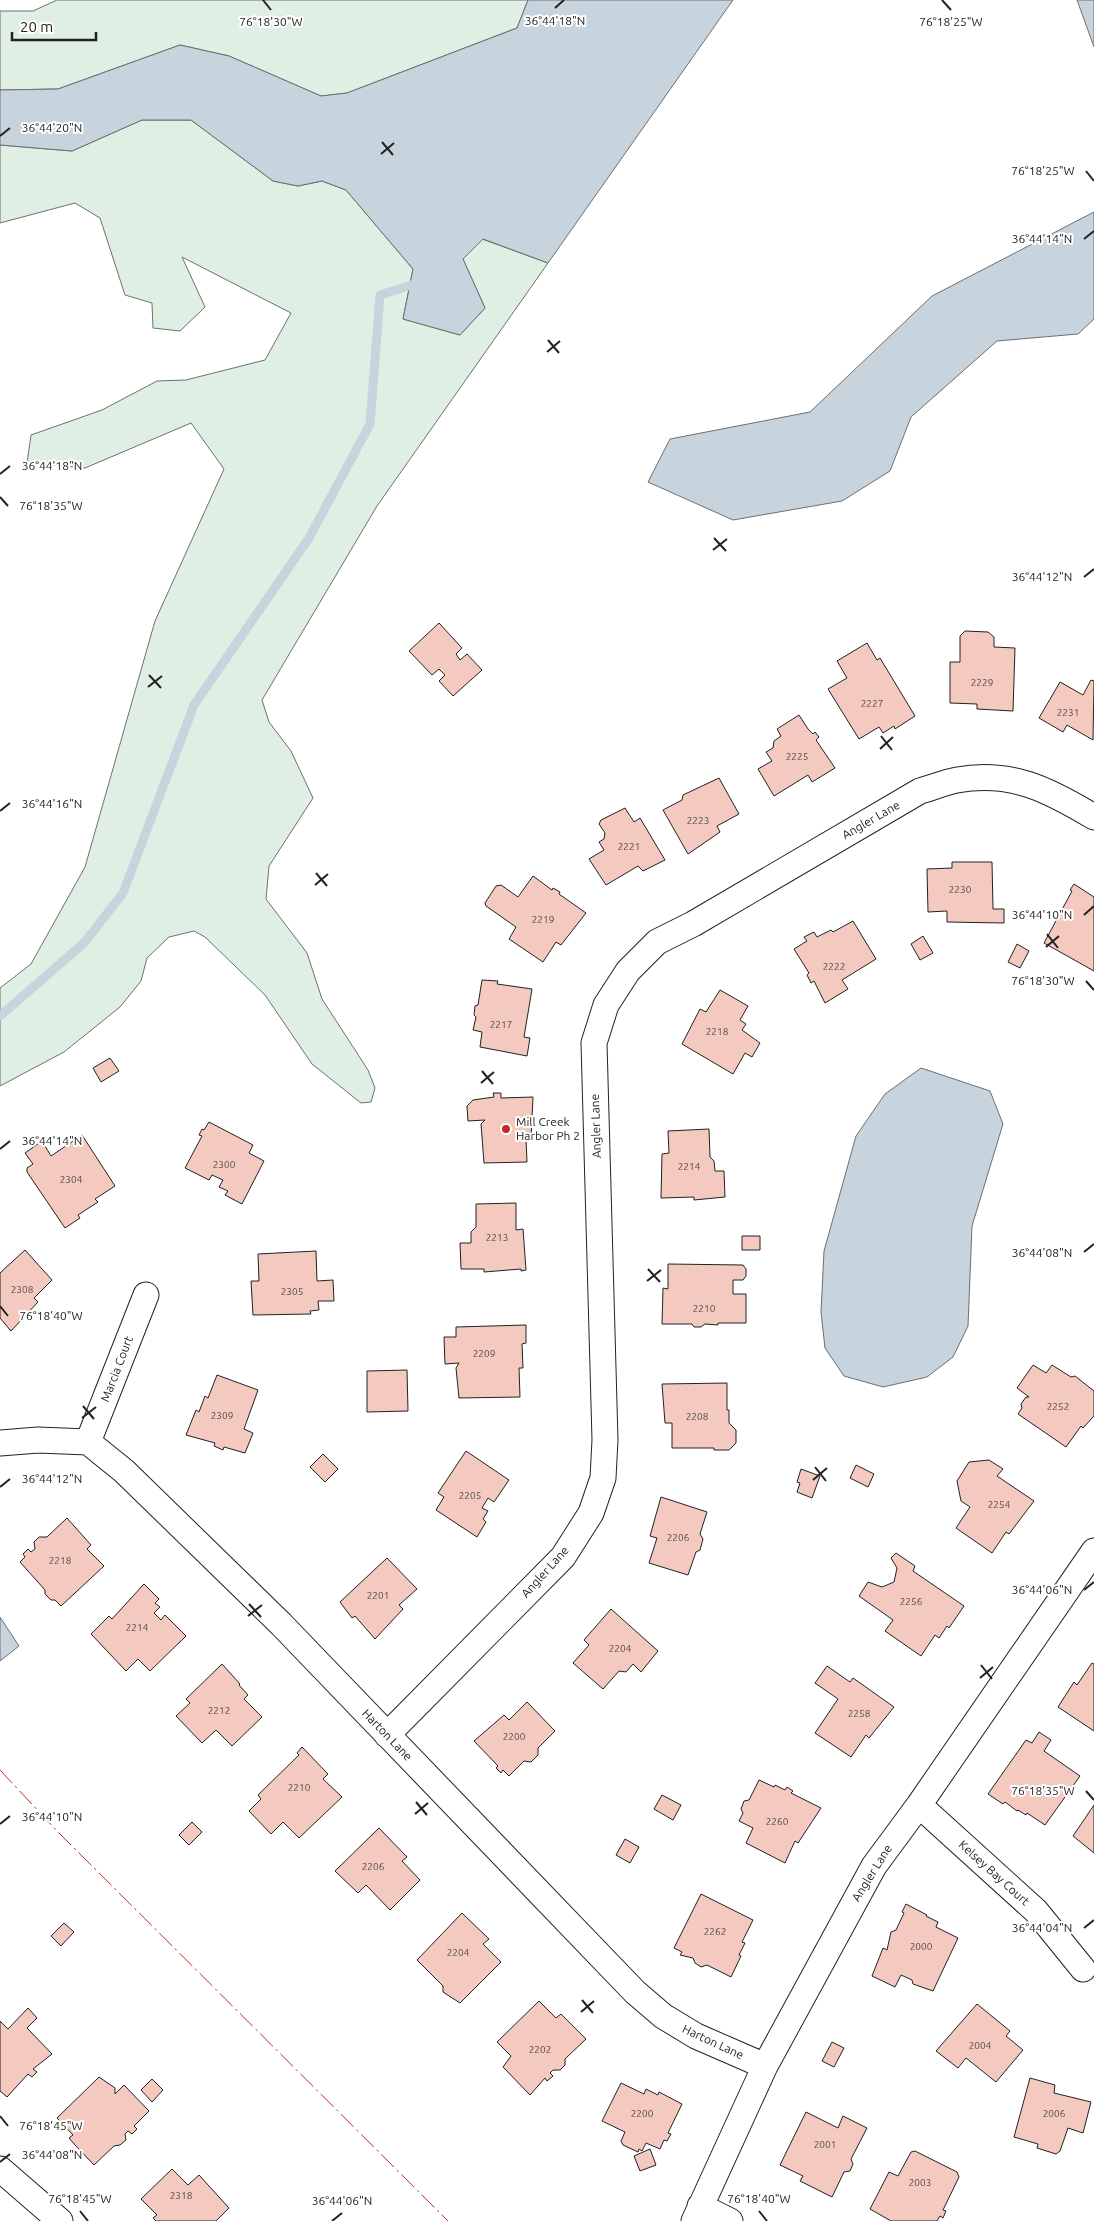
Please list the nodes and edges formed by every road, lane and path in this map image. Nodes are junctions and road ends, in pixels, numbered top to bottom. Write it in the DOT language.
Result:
graph roads {
  1 [pos="1094,817"];
  2 [pos="146,1295"];
  3 [pos="88,1442"];
  4 [pos="0,1443"];
  5 [pos="1094,1551"];
  6 [pos="387,1735"];
  7 [pos="919,1805"];
  8 [pos="1083,1969"];
  9 [pos="765,2066"];
  10 [pos="0,2169"];
  11 [pos="697,2214"];
  12 [pos="60,2221"];
  13 [pos="730,2221"];
  1 -- 6 [label="street, Angler Lane"];
  2 -- 3 [label="street, Marcia Court"];
  3 -- 4 [label="street"];
  3 -- 6 [label="street, Harton Lane"];
  5 -- 7 [label="street, Angler Lane"];
  6 -- 9 [label="street, Harton Lane"];
  7 -- 8 [label="street, Kelsey Bay Court"];
  7 -- 9 [label="street, Angler Lane"];
  9 -- 11 [label="street, Angler Lane"];
  10 -- 12 [label="street"];
  11 -- 13 [label="street"];
}
